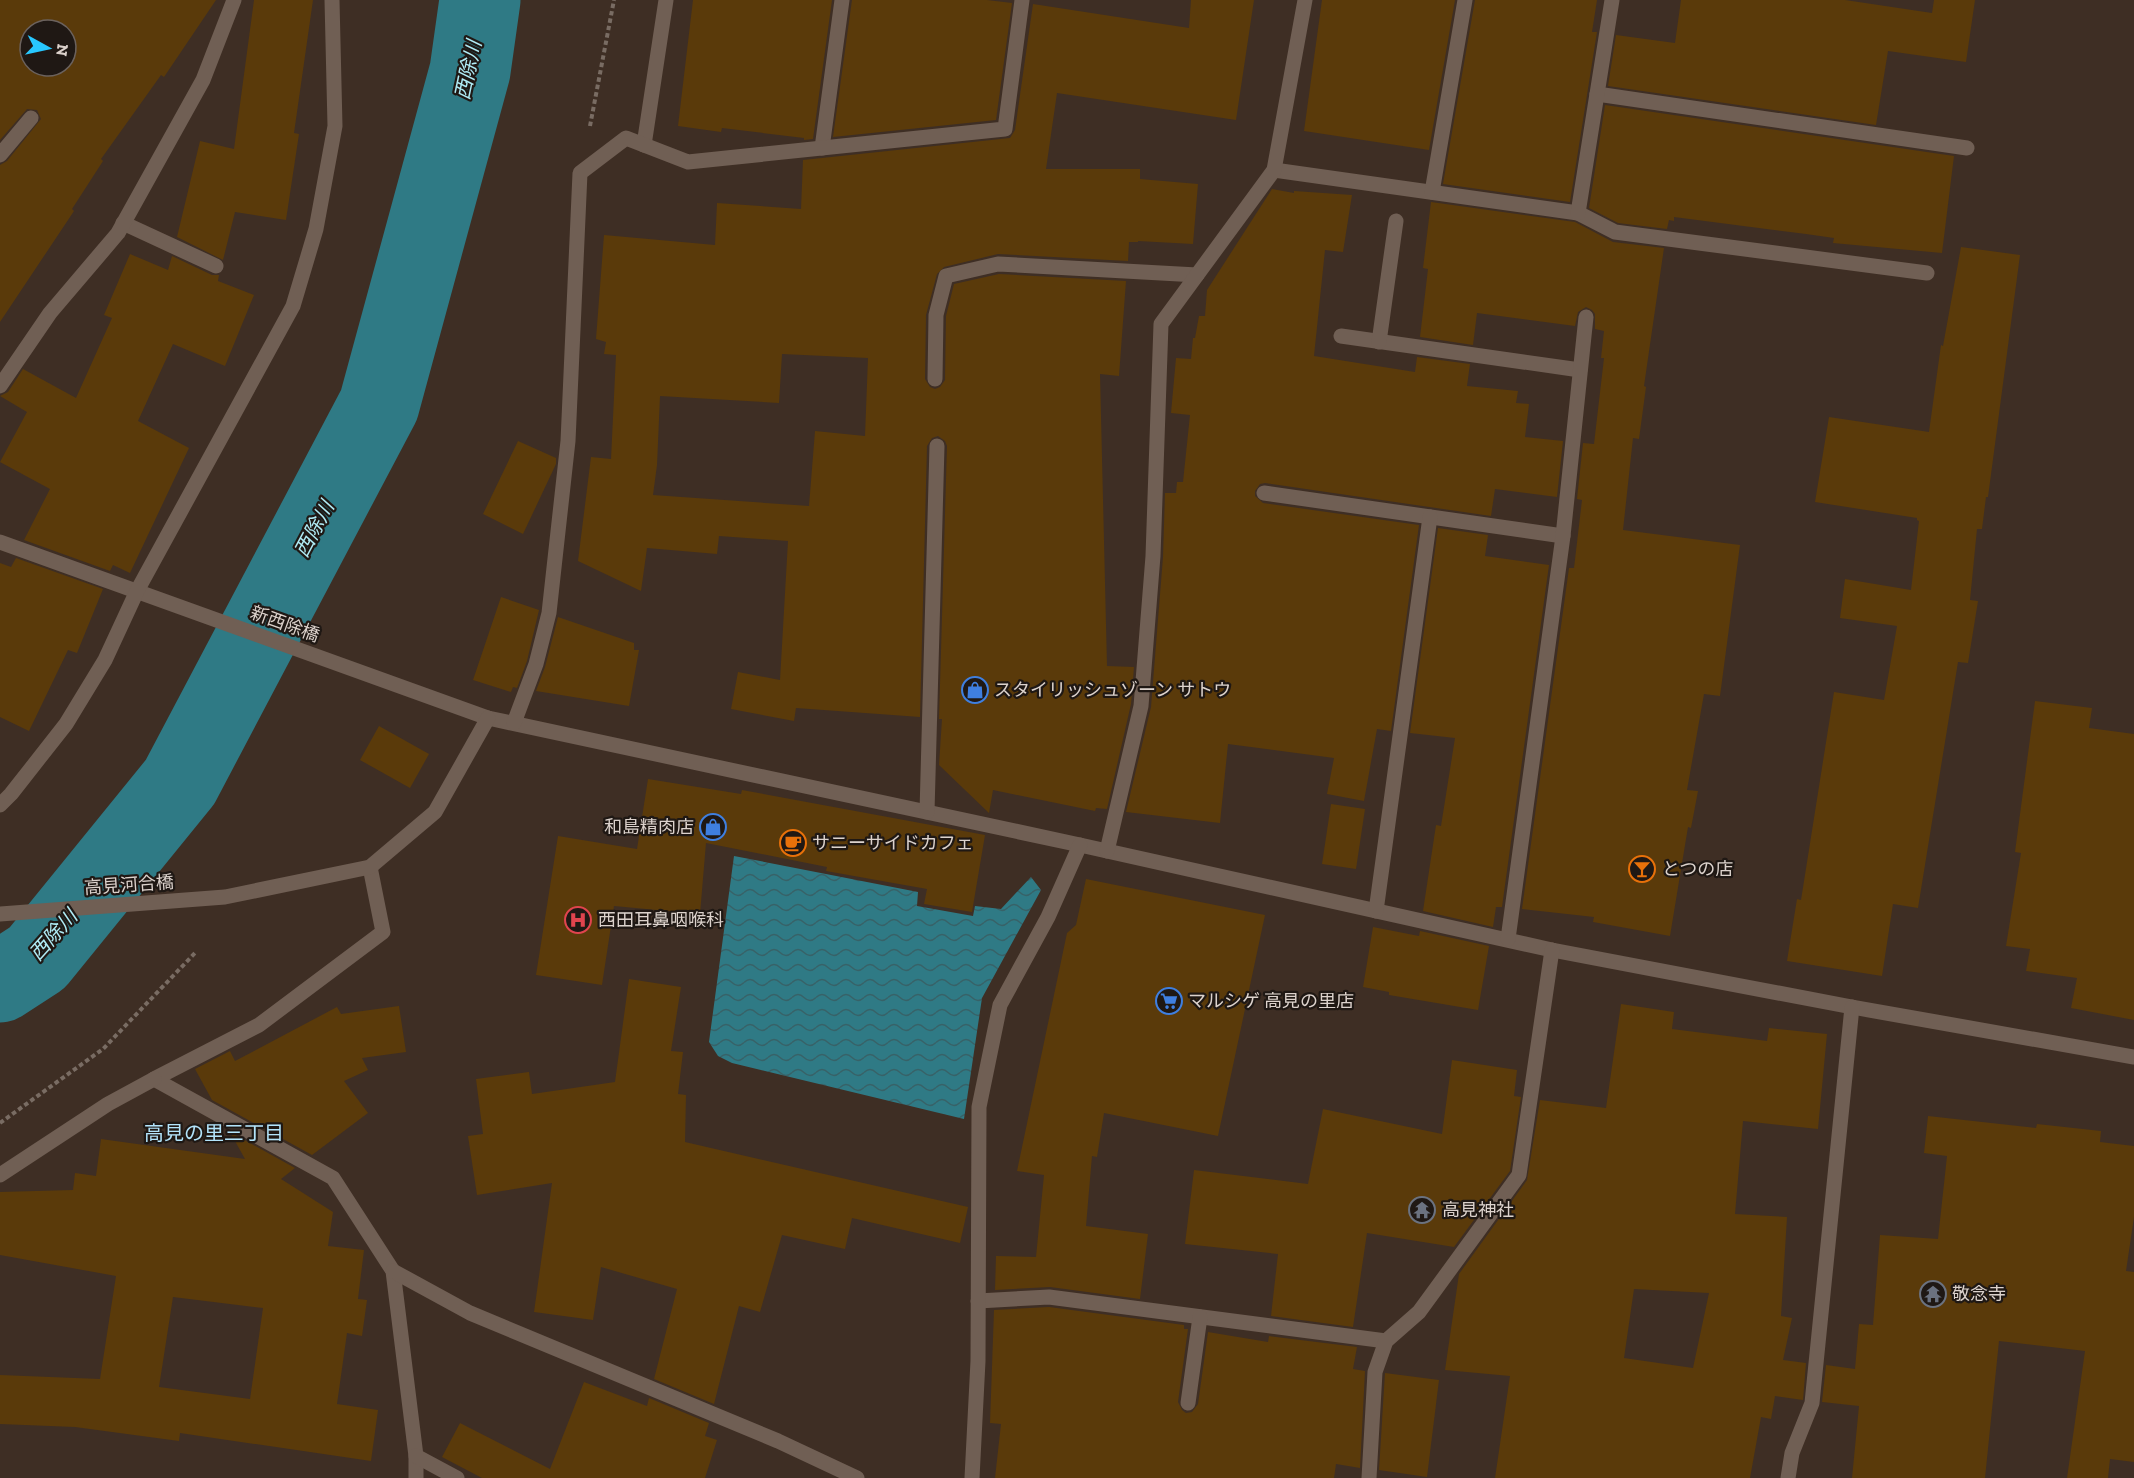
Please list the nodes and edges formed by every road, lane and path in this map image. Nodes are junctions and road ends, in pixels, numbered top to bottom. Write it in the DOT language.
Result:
graph roads {
  1 [pos="234,0"];
  2 [pos="332,0"];
  3 [pos="614,0"];
  4 [pos="666,0"];
  5 [pos="842,0"];
  6 [pos="1022,0"];
  7 [pos="1305,0"];
  8 [pos="1465,0"];
  9 [pos="1612,0"];
  10 [pos="1597,94"];
  11 [pos="31,118"];
  12 [pos="644,145"];
  13 [pos="822,148"];
  14 [pos="1967,148"];
  15 [pos="0,155"];
  16 [pos="1275,170"];
  17 [pos="580,173"];
  18 [pos="1432,192"];
  19 [pos="1578,213"];
  20 [pos="1396,221"];
  21 [pos="123,223"];
  22 [pos="216,266"];
  23 [pos="1927,273"];
  24 [pos="1197,275"];
  25 [pos="1586,317"];
  26 [pos="1341,336"];
  27 [pos="1380,342"];
  28 [pos="1580,370"];
  29 [pos="935,379"];
  30 [pos="0,386"];
  31 [pos="937,446"];
  32 [pos="1264,493"];
  33 [pos="1430,517"];
  34 [pos="1563,536"];
  35 [pos="0,542"];
  36 [pos="139,592"];
  37 [pos="488,718"];
  38 [pos="514,723"];
  39 [pos="0,805"];
  40 [pos="927,812"];
  41 [pos="1080,845"];
  42 [pos="1107,851"];
  43 [pos="370,867"];
  44 [pos="1376,911"];
  45 [pos="0,914"];
  46 [pos="1508,939"];
  47 [pos="1552,950"];
  48 [pos="196,952"];
  49 [pos="1852,1007"];
  50 [pos="2134,1057"];
  51 [pos="154,1079"];
  52 [pos="0,1123"];
  53 [pos="0,1175"];
  54 [pos="393,1271"];
  55 [pos="978,1301"];
  56 [pos="1200,1317"];
  57 [pos="1386,1341"];
  58 [pos="1188,1403"];
  59 [pos="416,1456"];
  60 [pos="416,1478"];
  61 [pos="457,1478"];
  62 [pos="857,1478"];
  63 [pos="972,1478"];
  64 [pos="1369,1478"];
  65 [pos="1788,1478"];
  1 -- 21 [label="street"];
  2 -- 36 [label="street"];
  3 -- 17 [label="path"];
  4 -- 12 [label="street"];
  5 -- 13 [label="street"];
  6 -- 13 [label="street"];
  7 -- 16 [label="street"];
  8 -- 18 [label="street"];
  9 -- 10 [label="street"];
  10 -- 14 [label="street"];
  10 -- 19 [label="street"];
  11 -- 15 [label="street"];
  12 -- 13 [label="street"];
  12 -- 17 [label="street"];
  16 -- 18 [label="street"];
  16 -- 24 [label="street"];
  17 -- 38 [label="street"];
  18 -- 19 [label="street"];
  19 -- 23 [label="street"];
  20 -- 27 [label="street"];
  21 -- 22 [label="street"];
  21 -- 30 [label="street"];
  24 -- 29 [label="street"];
  24 -- 42 [label="street"];
  25 -- 28 [label="street"];
  26 -- 27 [label="street"];
  27 -- 28 [label="street"];
  28 -- 34 [label="street"];
  31 -- 40 [label="street"];
  32 -- 33 [label="street"];
  33 -- 34 [label="street"];
  33 -- 44 [label="street"];
  34 -- 46 [label="street"];
  35 -- 36 [label="street, 新西除橋"];
  36 -- 37 [label="street, 新西除橋"];
  36 -- 39 [label="street"];
  37 -- 38 [label="street, 新西除橋"];
  37 -- 43 [label="street"];
  38 -- 40 [label="street, 新西除橋"];
  40 -- 41 [label="street, 新西除橋"];
  41 -- 42 [label="street, 新西除橋"];
  41 -- 55 [label="street"];
  42 -- 44 [label="street, 新西除橋"];
  43 -- 45 [label="street, 高見河合橋"];
  43 -- 51 [label="street"];
  44 -- 46 [label="street, 新西除橋"];
  46 -- 47 [label="street, 新西除橋"];
  47 -- 49 [label="street, 新西除橋"];
  47 -- 57 [label="street"];
  48 -- 52 [label="path"];
  49 -- 50 [label="street, 新西除橋"];
  49 -- 65 [label="street"];
  51 -- 53 [label="street"];
  51 -- 54 [label="street"];
  54 -- 59 [label="street"];
  54 -- 62 [label="street"];
  55 -- 56 [label="street"];
  55 -- 63 [label="street"];
  56 -- 57 [label="street"];
  56 -- 58 [label="street"];
  57 -- 64 [label="street"];
  59 -- 60 [label="street"];
  59 -- 61 [label="street"];
}
